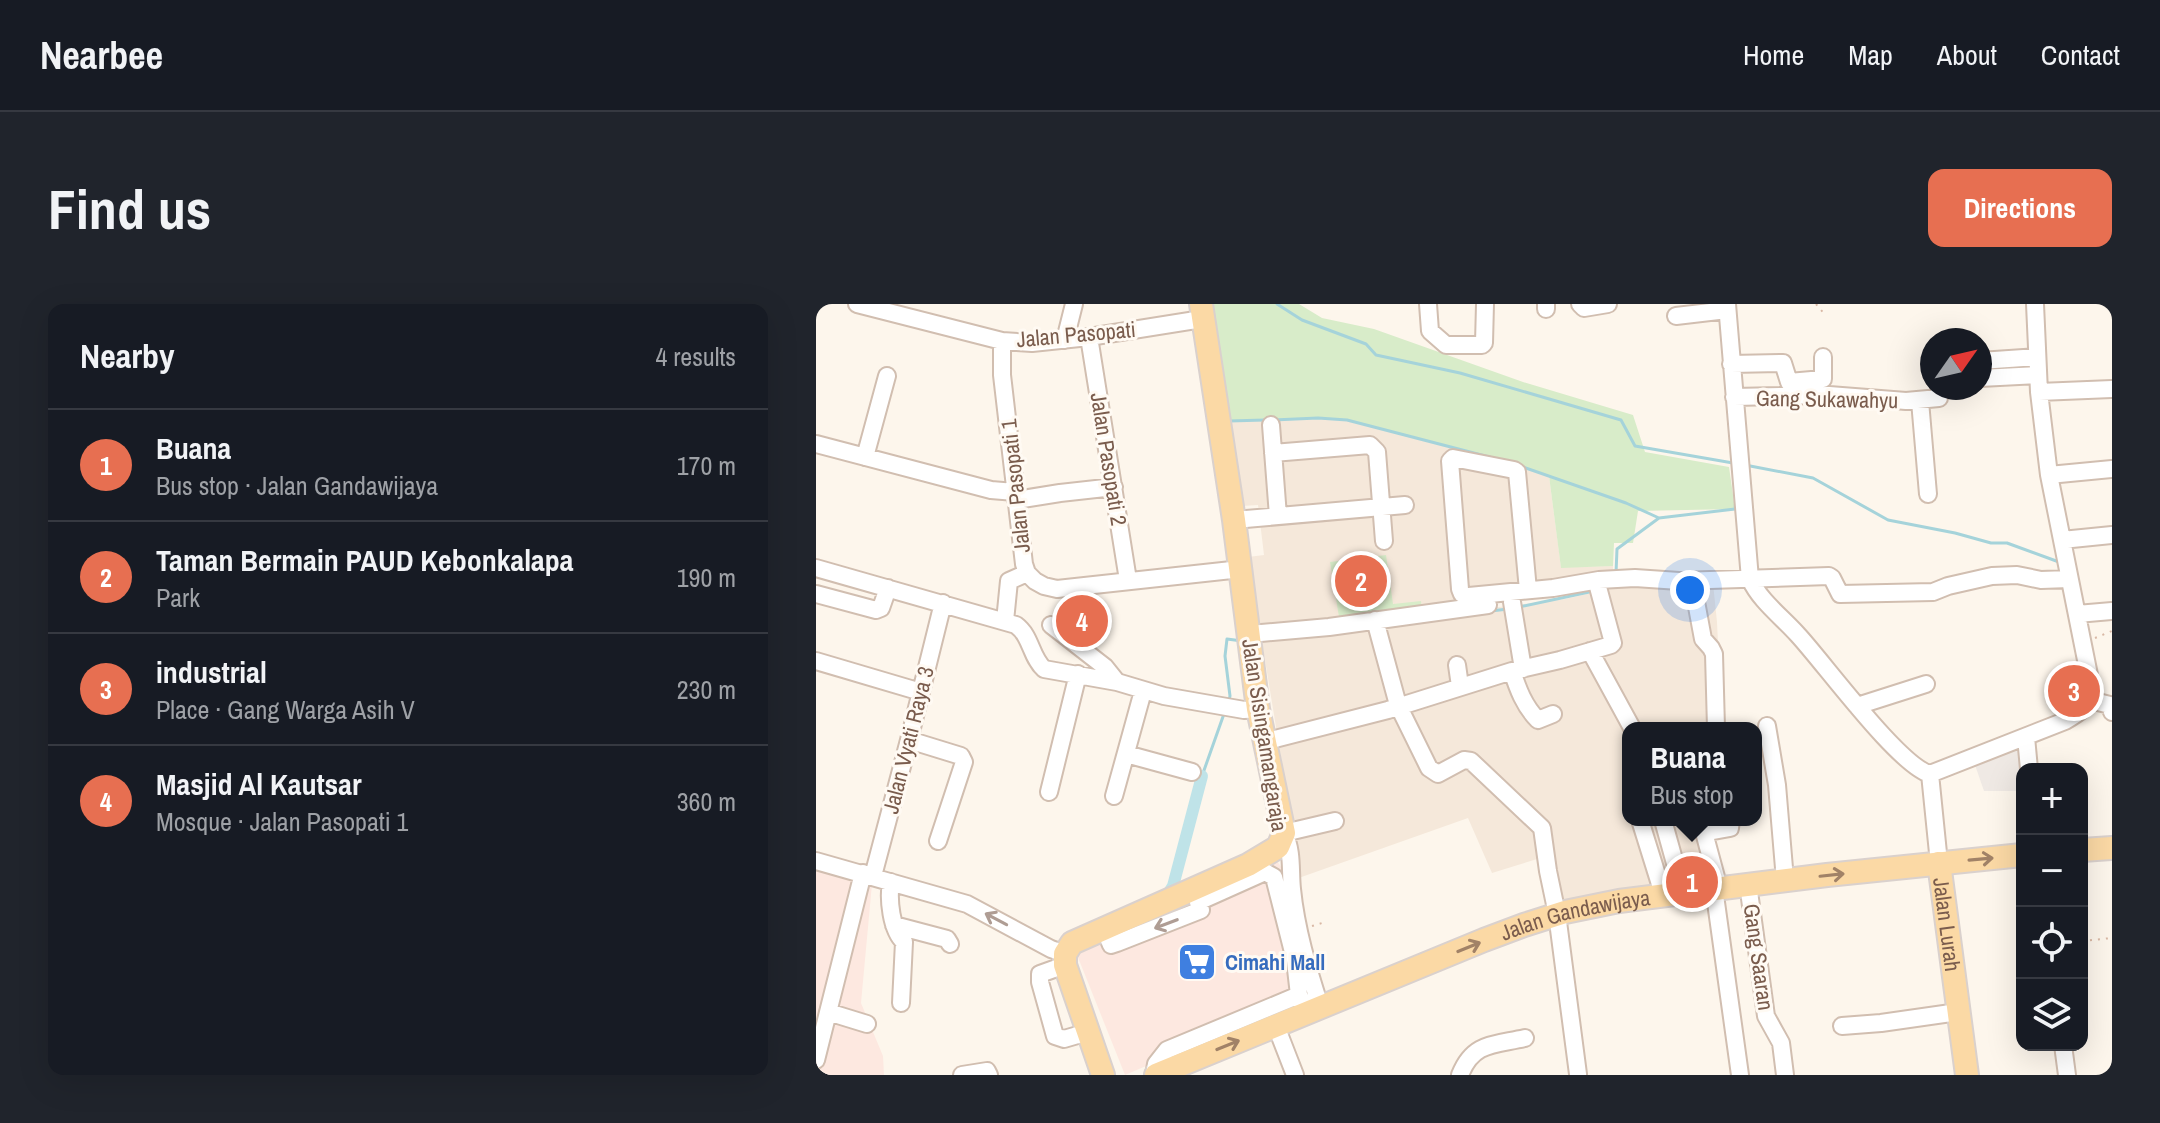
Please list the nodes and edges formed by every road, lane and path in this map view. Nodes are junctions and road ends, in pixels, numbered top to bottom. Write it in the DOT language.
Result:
graph roads {
  1 [pos="857,304"];
  2 [pos="1074,304"];
  3 [pos="1428,304"];
  4 [pos="1485,304"];
  5 [pos="1580,304"];
  6 [pos="1608,304"];
  7 [pos="1816,304"];
  8 [pos="2035,304"];
  9 [pos="1727,307"];
  10 [pos="1202,312"];
  11 [pos="1676,316"];
  12 [pos="1826,316"];
  13 [pos="1089,337"];
  14 [pos="1065,340"];
  15 [pos="1002,341"];
  16 [pos="1823,357"];
  17 [pos="2037,357"];
  18 [pos="1992,360"];
  19 [pos="1731,364"];
  20 [pos="887,376"];
  21 [pos="1992,379"];
  22 [pos="2039,383"];
  23 [pos="2112,389"];
  24 [pos="1734,397"];
  25 [pos="1920,401"];
  26 [pos="1271,425"];
  27 [pos="816,444"];
  28 [pos="1273,453"];
  29 [pos="865,457"];
  30 [pos="2112,469"];
  31 [pos="2049,475"];
  32 [pos="1114,487"];
  33 [pos="1928,494"];
  34 [pos="1015,496"];
  35 [pos="1405,505"];
  36 [pos="1380,507"];
  37 [pos="1278,516"];
  38 [pos="1234,520"];
  39 [pos="2112,535"];
  40 [pos="2062,540"];
  41 [pos="1384,541"];
  42 [pos="816,568"];
  43 [pos="1241,569"];
  44 [pos="1027,573"];
  45 [pos="1627,579"];
  46 [pos="1750,579"];
  47 [pos="2069,579"];
  48 [pos="1128,580"];
  49 [pos="1692,580"];
  50 [pos="1598,587"];
  51 [pos="888,588"];
  52 [pos="1528,590"];
  53 [pos="816,594"];
  54 [pos="1512,602"];
  55 [pos="943,603"];
  56 [pos="2112,611"];
  57 [pos="2077,614"];
  58 [pos="1375,620"];
  59 [pos="1005,621"];
  60 [pos="1051,625"];
  61 [pos="2112,631"];
  62 [pos="1251,641"];
  63 [pos="2083,643"];
  64 [pos="1590,651"];
  65 [pos="816,661"];
  66 [pos="1457,665"];
  67 [pos="1517,670"];
  68 [pos="1078,674"];
  69 [pos="1117,682"];
  70 [pos="1926,684"];
  71 [pos="1460,686"];
  72 [pos="1143,691"];
  73 [pos="921,692"];
  74 [pos="2101,695"];
  75 [pos="1398,705"];
  76 [pos="1857,706"];
  77 [pos="1251,710"];
  78 [pos="2112,712"];
  79 [pos="1553,714"];
  80 [pos="1629,722"];
  81 [pos="1716,722"];
  82 [pos="1767,726"];
  83 [pos="2026,737"];
  84 [pos="909,740"];
  85 [pos="1263,742"];
  86 [pos="1126,754"];
  87 [pos="2028,763"];
  88 [pos="1192,772"];
  89 [pos="1930,774"];
  90 [pos="1049,792"];
  91 [pos="1114,796"];
  92 [pos="1335,821"];
  93 [pos="1643,826"];
  94 [pos="1664,826"];
  95 [pos="1730,826"];
  96 [pos="1284,833"];
  97 [pos="938,841"];
  98 [pos="2112,848"];
  99 [pos="2088,850"];
  100 [pos="2016,856"];
  101 [pos="816,861"];
  102 [pos="1939,863"];
  103 [pos="868,875"];
  104 [pos="1785,880"];
  105 [pos="891,882"];
  106 [pos="1748,884"];
  107 [pos="1717,888"];
  108 [pos="1673,893"];
  109 [pos="1196,895"];
  110 [pos="1557,914"];
  111 [pos="894,925"];
  112 [pos="2112,938"];
  113 [pos="2088,940"];
  114 [pos="950,944"];
  115 [pos="1065,960"];
  116 [pos="901,1003"];
  117 [pos="1309,1004"];
  118 [pos="828,1012"];
  119 [pos="1958,1012"];
  120 [pos="867,1024"];
  121 [pos="1276,1026"];
  122 [pos="1842,1026"];
  123 [pos="1088,1032"];
  124 [pos="1525,1038"];
  125 [pos="2064,1051"];
  126 [pos="816,1060"];
  127 [pos="1578,1074"];
  128 [pos="1963,1074"];
  129 [pos="962,1075"];
  130 [pos="989,1075"];
  131 [pos="1103,1075"];
  132 [pos="1155,1075"];
  133 [pos="1295,1075"];
  134 [pos="1460,1075"];
  135 [pos="1740,1075"];
  136 [pos="1785,1075"];
  137 [pos="2067,1075"];
  1 -- 15 [label="street, Jalan Pasopati"];
  2 -- 14 [label="street"];
  3 -- 4 [label="street"];
  5 -- 6 [label="street"];
  7 -- 12 [label="path"];
  8 -- 17 [label="street"];
  9 -- 11 [label="street"];
  9 -- 19 [label="street"];
  10 -- 13 [label="street, Jalan Pasopati"];
  10 -- 38 [label="main road, Jalan Sisingamangaraja"];
  13 -- 14 [label="street, Jalan Pasopati"];
  13 -- 32 [label="street, Jalan Pasopati 2"];
  14 -- 15 [label="street, Jalan Pasopati"];
  15 -- 34 [label="street, Jalan Pasopati 1"];
  16 -- 19 [label="street"];
  17 -- 18 [label="street"];
  17 -- 22 [label="street"];
  19 -- 24 [label="street"];
  20 -- 29 [label="street"];
  21 -- 22 [label="street"];
  22 -- 23 [label="street"];
  22 -- 31 [label="street"];
  24 -- 25 [label="street, Gang Sukawahyu"];
  24 -- 46 [label="street"];
  25 -- 33 [label="street"];
  26 -- 28 [label="street"];
  27 -- 29 [label="street"];
  28 -- 36 [label="street"];
  28 -- 37 [label="street"];
  29 -- 34 [label="street"];
  30 -- 31 [label="street"];
  31 -- 40 [label="street"];
  32 -- 34 [label="street"];
  32 -- 48 [label="street, Jalan Pasopati 2"];
  34 -- 44 [label="street, Jalan Pasopati 1"];
  35 -- 36 [label="street"];
  36 -- 37 [label="street"];
  36 -- 41 [label="street"];
  37 -- 38 [label="street"];
  38 -- 43 [label="main road, Jalan Sisingamangaraja"];
  39 -- 40 [label="street"];
  40 -- 47 [label="street"];
  42 -- 51 [label="street"];
  43 -- 48 [label="street, Jalan Pasopati 1"];
  43 -- 62 [label="main road, Jalan Sisingamangaraja"];
  44 -- 48 [label="street, Jalan Pasopati 1"];
  44 -- 59 [label="street"];
  45 -- 49 [label="street"];
  45 -- 50 [label="street"];
  45 -- 52 [label="street"];
  46 -- 47 [label="street"];
  46 -- 49 [label="street"];
  46 -- 76 [label="street"];
  47 -- 57 [label="street"];
  49 -- 81 [label="street"];
  50 -- 54 [label="street"];
  50 -- 64 [label="street"];
  51 -- 53 [label="street"];
  51 -- 55 [label="street"];
  52 -- 52 [label="street"];
  54 -- 58 [label="street"];
  54 -- 67 [label="street"];
  55 -- 59 [label="street"];
  55 -- 73 [label="street, Jalan Vyati Raya 3"];
  56 -- 57 [label="street"];
  57 -- 63 [label="street"];
  58 -- 62 [label="street"];
  58 -- 75 [label="street"];
  59 -- 68 [label="street"];
  60 -- 69 [label="street"];
  61 -- 63 [label="path"];
  62 -- 77 [label="main road, Jalan Sisingamangaraja"];
  63 -- 74 [label="street"];
  64 -- 67 [label="street"];
  64 -- 80 [label="street"];
  65 -- 73 [label="street"];
  66 -- 71 [label="street"];
  67 -- 71 [label="street"];
  67 -- 79 [label="street"];
  68 -- 69 [label="street"];
  68 -- 90 [label="street"];
  69 -- 72 [label="street"];
  70 -- 76 [label="street"];
  71 -- 75 [label="street"];
  72 -- 77 [label="street"];
  72 -- 86 [label="street"];
  73 -- 84 [label="street, Jalan Vyati Raya 3"];
  74 -- 78 [label="street"];
  74 -- 83 [label="street"];
  75 -- 85 [label="street"];
  75 -- 110 [label="street"];
  76 -- 89 [label="street"];
  77 -- 85 [label="main road, Jalan Sisingamangaraja"];
  82 -- 104 [label="street"];
  83 -- 87 [label="street"];
  83 -- 89 [label="street"];
  84 -- 97 [label="street"];
  84 -- 103 [label="street, Jalan Vyati Raya 3"];
  85 -- 96 [label="main road, Jalan Sisingamangaraja"];
  86 -- 88 [label="street"];
  86 -- 91 [label="street"];
  89 -- 102 [label="street, Jalan Lurah"];
  92 -- 96 [label="street"];
  93 -- 108 [label="street"];
  94 -- 108 [label="street"];
  95 -- 107 [label="street"];
  96 -- 109 [label="main road, Jalan Sisingamangaraja"];
  96 -- 117 [label="street"];
  98 -- 99 [label="main road"];
  102 -- 100 [label="main road, Jalan Gandawijaya, one-way"];
  101 -- 103 [label="street"];
  104 -- 102 [label="main road, Jalan Gandawijaya, one-way"];
  102 -- 119 [label="main road, Jalan Lurah"];
  103 -- 105 [label="street"];
  103 -- 118 [label="street, Jalan Vyati Raya 3"];
  104 -- 106 [label="main road, Jalan Gandawijaya"];
  105 -- 111 [label="street"];
  115 -- 105 [label="street, one-way"];
  106 -- 107 [label="main road, Jalan Gandawijaya"];
  106 -- 136 [label="street, Gang Saaran"];
  107 -- 108 [label="main road, Jalan Gandawijaya"];
  107 -- 135 [label="street"];
  108 -- 110 [label="main road, Jalan Gandawijaya"];
  109 -- 115 [label="main road, Jalan Sisingamangaraja"];
  109 -- 117 [label="street"];
  117 -- 110 [label="main road, Jalan Gandawijaya, one-way"];
  110 -- 127 [label="street"];
  111 -- 114 [label="street"];
  111 -- 116 [label="street"];
  112 -- 113 [label="path"];
  115 -- 123 [label="main road"];
  115 -- 123 [label="street"];
  117 -- 121 [label="main road, Jalan Gandawijaya"];
  117 -- 132 [label="street"];
  118 -- 120 [label="street"];
  118 -- 126 [label="street, Jalan Vyati Raya 3"];
  119 -- 122 [label="street"];
  119 -- 128 [label="main road, Jalan Lurah"];
  132 -- 121 [label="main road, Jalan Gandawijaya, one-way"];
  121 -- 133 [label="street"];
  123 -- 131 [label="main road"];
  124 -- 134 [label="street"];
  125 -- 137 [label="street"];
  129 -- 130 [label="street"];
}
